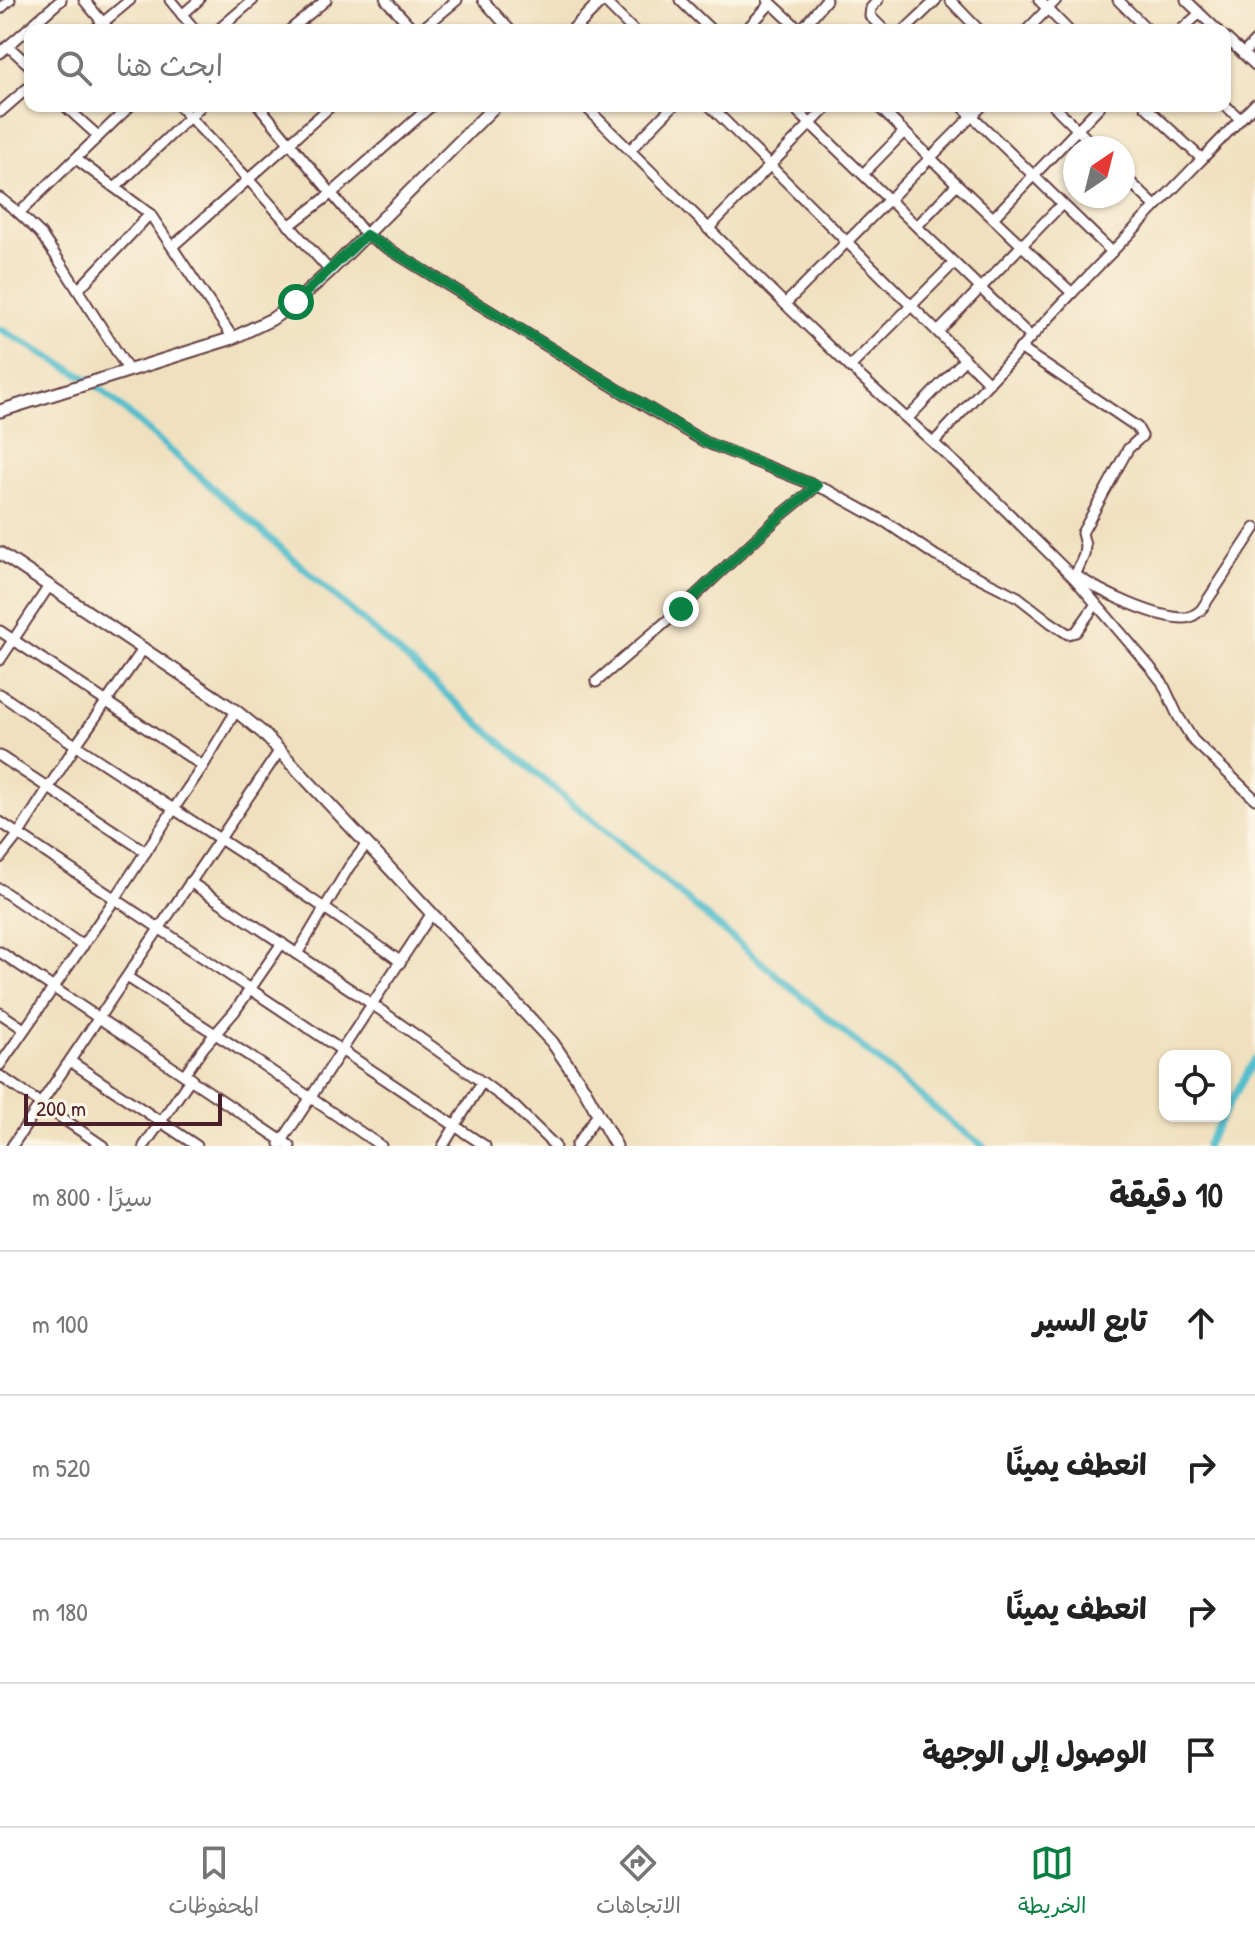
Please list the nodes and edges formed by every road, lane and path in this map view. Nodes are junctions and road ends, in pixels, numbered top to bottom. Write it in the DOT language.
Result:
graph roads {
  1 [pos="10,0"];
  2 [pos="61,0"];
  3 [pos="84,0"];
  4 [pos="130,0"];
  5 [pos="170,0"];
  6 [pos="199,0"];
  7 [pos="253,0"];
  8 [pos="326,0"];
  9 [pos="386,0"];
  10 [pos="457,0"];
  11 [pos="483,0"];
  12 [pos="602,0"];
  13 [pos="680,0"];
  14 [pos="826,0"];
  15 [pos="878,0"];
  16 [pos="936,0"];
  17 [pos="950,0"];
  18 [pos="1039,0"];
  19 [pos="1056,0"];
  20 [pos="1118,0"];
  21 [pos="1186,0"];
  22 [pos="770,2"];
  23 [pos="1047,8"];
  24 [pos="0,9"];
  25 [pos="1199,14"];
  26 [pos="182,15"];
  27 [pos="34,24"];
  28 [pos="99,24"];
  29 [pos="106,24"];
  30 [pos="190,24"];
  31 [pos="225,24"];
  32 [pos="297,24"];
  33 [pos="408,24"];
  34 [pos="428,24"];
  35 [pos="505,24"];
  36 [pos="579,24"];
  37 [pos="627,24"];
  38 [pos="705,24"];
  39 [pos="751,24"];
  40 [pos="794,24"];
  41 [pos="806,24"];
  42 [pos="878,24"];
  43 [pos="911,24"];
  44 [pos="973,24"];
  45 [pos="1032,24"];
  46 [pos="1062,24"];
  47 [pos="1142,24"];
  48 [pos="1188,24"];
  49 [pos="1210,24"];
  50 [pos="24,32"];
  51 [pos="1255,41"];
  52 [pos="1231,43"];
  53 [pos="4,50"];
  54 [pos="1243,54"];
  55 [pos="24,62"];
  56 [pos="1255,65"];
  57 [pos="24,91"];
  58 [pos="1255,104"];
  59 [pos="1231,111"];
  60 [pos="0,112"];
  61 [pos="72,112"];
  62 [pos="124,112"];
  63 [pos="185,112"];
  64 [pos="194,112"];
  65 [pos="264,112"];
  66 [pos="324,112"];
  67 [pos="424,112"];
  68 [pos="485,112"];
  69 [pos="591,112"];
  70 [pos="667,112"];
  71 [pos="716,112"];
  72 [pos="798,112"];
  73 [pos="822,112"];
  74 [pos="888,112"];
  75 [pos="968,112"];
  76 [pos="976,112"];
  77 [pos="1060,112"];
  78 [pos="1094,112"];
  79 [pos="1151,112"];
  80 [pos="886,114"];
  81 [pos="189,116"];
  82 [pos="972,116"];
  83 [pos="1240,119"];
  84 [pos="810,124"];
  85 [pos="1078,130"];
  86 [pos="904,132"];
  87 [pos="98,136"];
  88 [pos="1084,136"];
  89 [pos="289,142"];
  90 [pos="630,150"];
  91 [pos="929,158"];
  92 [pos="76,159"];
  93 [pos="1202,159"];
  94 [pos="769,166"];
  95 [pos="863,174"];
  96 [pos="1035,176"];
  97 [pos="248,179"];
  98 [pos="957,184"];
  99 [pos="1135,187"];
  100 [pos="115,188"];
  101 [pos="332,193"];
  102 [pos="0,198"];
  103 [pos="890,199"];
  104 [pos="1062,204"];
  105 [pos="1155,206"];
  106 [pos="19,213"];
  107 [pos="150,214"];
  108 [pos="993,218"];
  109 [pos="289,226"];
  110 [pos="917,226"];
  111 [pos="708,229"];
  112 [pos="366,235"];
  113 [pos="847,242"];
  114 [pos="1022,245"];
  115 [pos="173,246"];
  116 [pos="1112,252"];
  117 [pos="954,263"];
  118 [pos="330,271"];
  119 [pos="980,288"];
  120 [pos="78,290"];
  121 [pos="1072,293"];
  122 [pos="785,304"];
  123 [pos="911,306"];
  124 [pos="938,332"];
  125 [pos="1031,337"];
  126 [pos="233,338"];
  127 [pos="1020,348"];
  128 [pos="965,359"];
  129 [pos="850,367"];
  130 [pos="129,371"];
  131 [pos="989,383"];
  132 [pos="0,411"];
  133 [pos="908,418"];
  134 [pos="934,442"];
  135 [pos="817,486"];
  136 [pos="1255,528"];
  137 [pos="0,553"];
  138 [pos="1075,577"];
  139 [pos="49,586"];
  140 [pos="1096,604"];
  141 [pos="0,631"];
  142 [pos="13,640"];
  143 [pos="144,648"];
  144 [pos="0,660"];
  145 [pos="596,682"];
  146 [pos="0,694"];
  147 [pos="106,703"];
  148 [pos="236,711"];
  149 [pos="76,745"];
  150 [pos="280,750"];
  151 [pos="0,756"];
  152 [pos="203,766"];
  153 [pos="48,788"];
  154 [pos="1255,799"];
  155 [pos="173,810"];
  156 [pos="0,822"];
  157 [pos="18,835"];
  158 [pos="219,838"];
  159 [pos="367,844"];
  160 [pos="146,852"];
  161 [pos="0,858"];
  162 [pos="190,882"];
  163 [pos="0,889"];
  164 [pos="115,899"];
  165 [pos="324,908"];
  166 [pos="432,913"];
  167 [pos="160,929"];
  168 [pos="282,943"];
  169 [pos="83,946"];
  170 [pos="0,952"];
  171 [pos="297,954"];
  172 [pos="401,962"];
  173 [pos="127,977"];
  174 [pos="53,988"];
  175 [pos="250,989"];
  176 [pos="372,1004"];
  177 [pos="0,1013"];
  178 [pos="98,1018"];
  179 [pos="24,1029"];
  180 [pos="215,1035"];
  181 [pos="342,1052"];
  182 [pos="70,1061"];
  183 [pos="0,1065"];
  184 [pos="0,1076"];
  185 [pos="188,1076"];
  186 [pos="482,1082"];
  187 [pos="310,1097"];
  188 [pos="40,1104"];
  189 [pos="598,1114"];
  190 [pos="161,1122"];
  191 [pos="455,1127"];
  192 [pos="284,1144"];
  193 [pos="12,1146"];
  194 [pos="103,1146"];
  195 [pos="144,1146"];
  196 [pos="197,1146"];
  197 [pos="381,1146"];
  198 [pos="443,1146"];
  199 [pos="485,1146"];
  200 [pos="555,1146"];
  201 [pos="576,1146"];
  202 [pos="616,1146"];
  1 -- 24 [label="street"];
  2 -- 27 [label="street"];
  3 -- 28 [label="street"];
  4 -- 29 [label="street"];
  5 -- 26 [label="street"];
  6 -- 26 [label="street"];
  7 -- 31 [label="street"];
  8 -- 32 [label="street"];
  9 -- 33 [label="street"];
  10 -- 34 [label="street"];
  11 -- 35 [label="street"];
  12 -- 36 [label="main road"];
  12 -- 37 [label="street"];
  13 -- 38 [label="street"];
  14 -- 41 [label="street"];
  15 -- 42 [label="street"];
  16 -- 43 [label="street"];
  17 -- 44 [label="street"];
  18 -- 23 [label="street"];
  19 -- 23 [label="street"];
  20 -- 47 [label="street"];
  21 -- 25 [label="street"];
  22 -- 39 [label="street"];
  22 -- 40 [label="street"];
  23 -- 45 [label="street"];
  23 -- 46 [label="street"];
  25 -- 48 [label="street"];
  25 -- 49 [label="street"];
  26 -- 30 [label="street"];
  50 -- 53 [label="street"];
  51 -- 54 [label="street"];
  52 -- 54 [label="street"];
  53 -- 55 [label="street"];
  54 -- 56 [label="street"];
  57 -- 60 [label="street"];
  58 -- 83 [label="street"];
  59 -- 83 [label="street"];
  61 -- 87 [label="street"];
  62 -- 87 [label="street"];
  63 -- 81 [label="street"];
  64 -- 81 [label="street"];
  65 -- 89 [label="street"];
  66 -- 89 [label="street"];
  67 -- 101 [label="street"];
  68 -- 112 [label="main road"];
  69 -- 90 [label="street"];
  70 -- 90 [label="street"];
  71 -- 94 [label="street"];
  72 -- 84 [label="street"];
  73 -- 84 [label="street"];
  74 -- 80 [label="street"];
  75 -- 82 [label="street"];
  76 -- 82 [label="street"];
  77 -- 85 [label="street"];
  78 -- 85 [label="street"];
  79 -- 93 [label="street"];
  80 -- 86 [label="street"];
  81 -- 97 [label="street"];
  81 -- 100 [label="street"];
  82 -- 91 [label="street"];
  82 -- 96 [label="street"];
  83 -- 93 [label="street"];
  84 -- 94 [label="street"];
  84 -- 95 [label="street"];
  85 -- 88 [label="street"];
  85 -- 96 [label="street"];
  86 -- 91 [label="street"];
  86 -- 95 [label="street"];
  87 -- 92 [label="street"];
  89 -- 97 [label="street"];
  89 -- 101 [label="street"];
  90 -- 111 [label="street"];
  91 -- 98 [label="street"];
  91 -- 103 [label="street"];
  92 -- 100 [label="street"];
  92 -- 106 [label="street"];
  93 -- 105 [label="street"];
  94 -- 111 [label="street"];
  94 -- 113 [label="street"];
  95 -- 103 [label="street"];
  96 -- 104 [label="street"];
  96 -- 108 [label="street"];
  97 -- 109 [label="street"];
  97 -- 115 [label="street"];
  98 -- 108 [label="street"];
  98 -- 110 [label="street"];
  99 -- 105 [label="street"];
  100 -- 107 [label="street"];
  101 -- 109 [label="street"];
  101 -- 112 [label="street"];
  102 -- 106 [label="street"];
  103 -- 110 [label="street"];
  103 -- 113 [label="street"];
  104 -- 114 [label="street"];
  104 -- 116 [label="street"];
  105 -- 116 [label="street"];
  106 -- 120 [label="street"];
  107 -- 115 [label="street"];
  107 -- 120 [label="street"];
  108 -- 114 [label="street"];
  109 -- 118 [label="street"];
  110 -- 117 [label="street"];
  111 -- 122 [label="street"];
  112 -- 118 [label="main road"];
  112 -- 135 [label="street"];
  113 -- 122 [label="street"];
  113 -- 123 [label="street"];
  114 -- 119 [label="street"];
  114 -- 121 [label="street"];
  115 -- 126 [label="street"];
  116 -- 121 [label="street"];
  117 -- 119 [label="street"];
  117 -- 123 [label="street"];
  118 -- 126 [label="main road"];
  119 -- 124 [label="street"];
  119 -- 125 [label="street"];
  120 -- 130 [label="street"];
  121 -- 125 [label="street"];
  122 -- 129 [label="street"];
  123 -- 124 [label="street"];
  123 -- 129 [label="street"];
  124 -- 128 [label="street"];
  125 -- 127 [label="street"];
  126 -- 130 [label="main road"];
  127 -- 131 [label="street"];
  127 -- 138 [label="street"];
  128 -- 131 [label="street"];
  128 -- 133 [label="street"];
  129 -- 133 [label="street"];
  130 -- 132 [label="main road"];
  131 -- 134 [label="street"];
  133 -- 134 [label="street"];
  134 -- 138 [label="street"];
  135 -- 140 [label="street"];
  135 -- 145 [label="street"];
  136 -- 138 [label="street"];
  137 -- 139 [label="main road"];
  138 -- 140 [label="street"];
  139 -- 142 [label="street"];
  139 -- 143 [label="main road"];
  140 -- 154 [label="street"];
  141 -- 142 [label="street"];
  142 -- 144 [label="street"];
  142 -- 147 [label="street"];
  143 -- 147 [label="street"];
  143 -- 148 [label="main road"];
  146 -- 149 [label="street"];
  147 -- 149 [label="street"];
  147 -- 152 [label="street"];
  148 -- 150 [label="main road"];
  148 -- 152 [label="street"];
  149 -- 153 [label="street"];
  149 -- 155 [label="street"];
  150 -- 158 [label="street"];
  150 -- 159 [label="main road"];
  151 -- 153 [label="street"];
  152 -- 155 [label="street"];
  153 -- 157 [label="street"];
  153 -- 160 [label="street"];
  155 -- 158 [label="street"];
  155 -- 160 [label="street"];
  156 -- 157 [label="street"];
  157 -- 161 [label="street"];
  157 -- 164 [label="street"];
  158 -- 162 [label="street"];
  158 -- 165 [label="street"];
  159 -- 165 [label="street"];
  159 -- 166 [label="main road"];
  160 -- 164 [label="street"];
  162 -- 167 [label="street"];
  162 -- 168 [label="street"];
  163 -- 169 [label="street"];
  164 -- 167 [label="street"];
  164 -- 169 [label="street"];
  165 -- 171 [label="street"];
  165 -- 172 [label="street"];
  166 -- 172 [label="street"];
  166 -- 189 [label="main road"];
  167 -- 173 [label="street"];
  167 -- 175 [label="street"];
  168 -- 171 [label="street"];
  168 -- 175 [label="street"];
  169 -- 174 [label="street"];
  170 -- 174 [label="street"];
  171 -- 176 [label="street"];
  172 -- 176 [label="street"];
  173 -- 178 [label="street"];
  173 -- 180 [label="street"];
  174 -- 178 [label="street"];
  174 -- 179 [label="street"];
  175 -- 180 [label="street"];
  175 -- 181 [label="street"];
  176 -- 181 [label="street"];
  176 -- 186 [label="street"];
  177 -- 179 [label="street"];
  178 -- 182 [label="street"];
  178 -- 185 [label="street"];
  179 -- 183 [label="street"];
  180 -- 185 [label="street"];
  180 -- 187 [label="street"];
  181 -- 187 [label="street"];
  181 -- 191 [label="street"];
  182 -- 188 [label="street"];
  182 -- 190 [label="street"];
  184 -- 188 [label="street"];
  185 -- 190 [label="street"];
  185 -- 192 [label="street"];
  186 -- 191 [label="street"];
  186 -- 200 [label="street"];
  187 -- 192 [label="street"];
  187 -- 197 [label="street"];
  188 -- 193 [label="street"];
  188 -- 194 [label="street"];
  189 -- 201 [label="street"];
  189 -- 202 [label="main road"];
  190 -- 195 [label="street"];
  190 -- 196 [label="street"];
  191 -- 198 [label="street"];
  191 -- 199 [label="street"];
}
